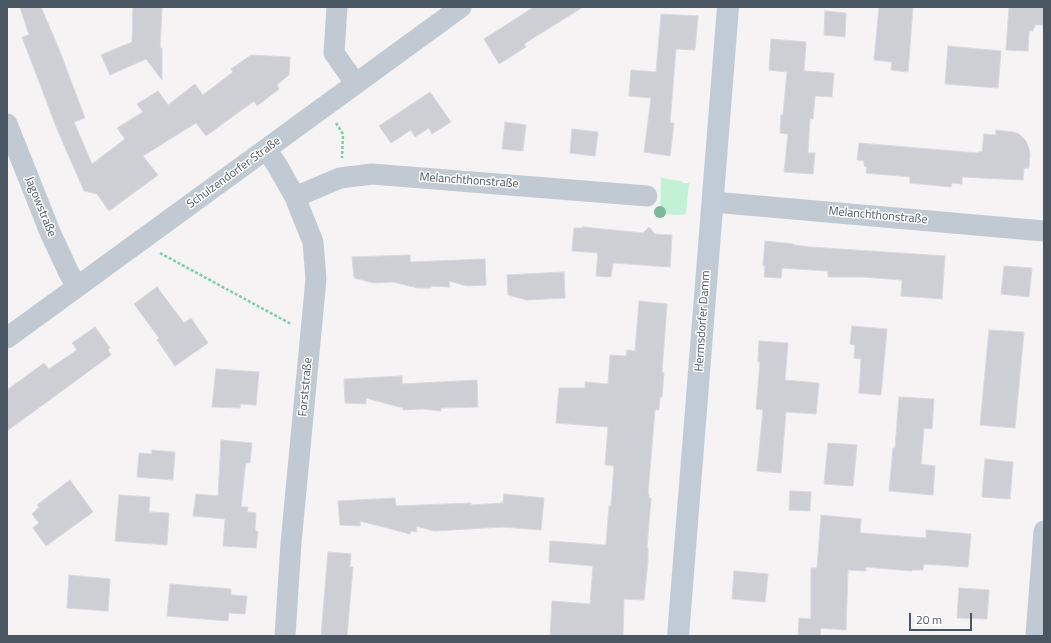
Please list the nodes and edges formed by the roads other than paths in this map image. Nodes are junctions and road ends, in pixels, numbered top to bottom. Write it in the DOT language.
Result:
graph roads {
  1 [pos="337,7"];
  2 [pos="461,7"];
  3 [pos="728,7"];
  4 [pos="356,84"];
  5 [pos="7,124"];
  6 [pos="266,149"];
  7 [pos="647,196"];
  8 [pos="295,197"];
  9 [pos="713,202"];
  10 [pos="1044,231"];
  11 [pos="77,287"];
  12 [pos="7,338"];
  13 [pos="1044,531"];
  14 [pos="284,636"];
  15 [pos="678,636"];
  16 [pos="1036,636"];
  1 -- 4 [label="street"];
  2 -- 4 [label="street, Schulzendorfer Straße"];
  3 -- 9 [label="main road, Hermsdorfer Damm"];
  4 -- 6 [label="street, Schulzendorfer Straße"];
  5 -- 11 [label="street, Jagowstraße"];
  6 -- 8 [label="street, Forststraße"];
  6 -- 11 [label="street, Schulzendorfer Straße"];
  7 -- 8 [label="street, Melanchthonstraße"];
  8 -- 14 [label="street, Forststraße"];
  9 -- 10 [label="street, Melanchthonstraße"];
  9 -- 15 [label="main road, Hermsdorfer Damm"];
  11 -- 12 [label="street, Schulzendorfer Straße"];
  13 -- 16 [label="street"];
}
